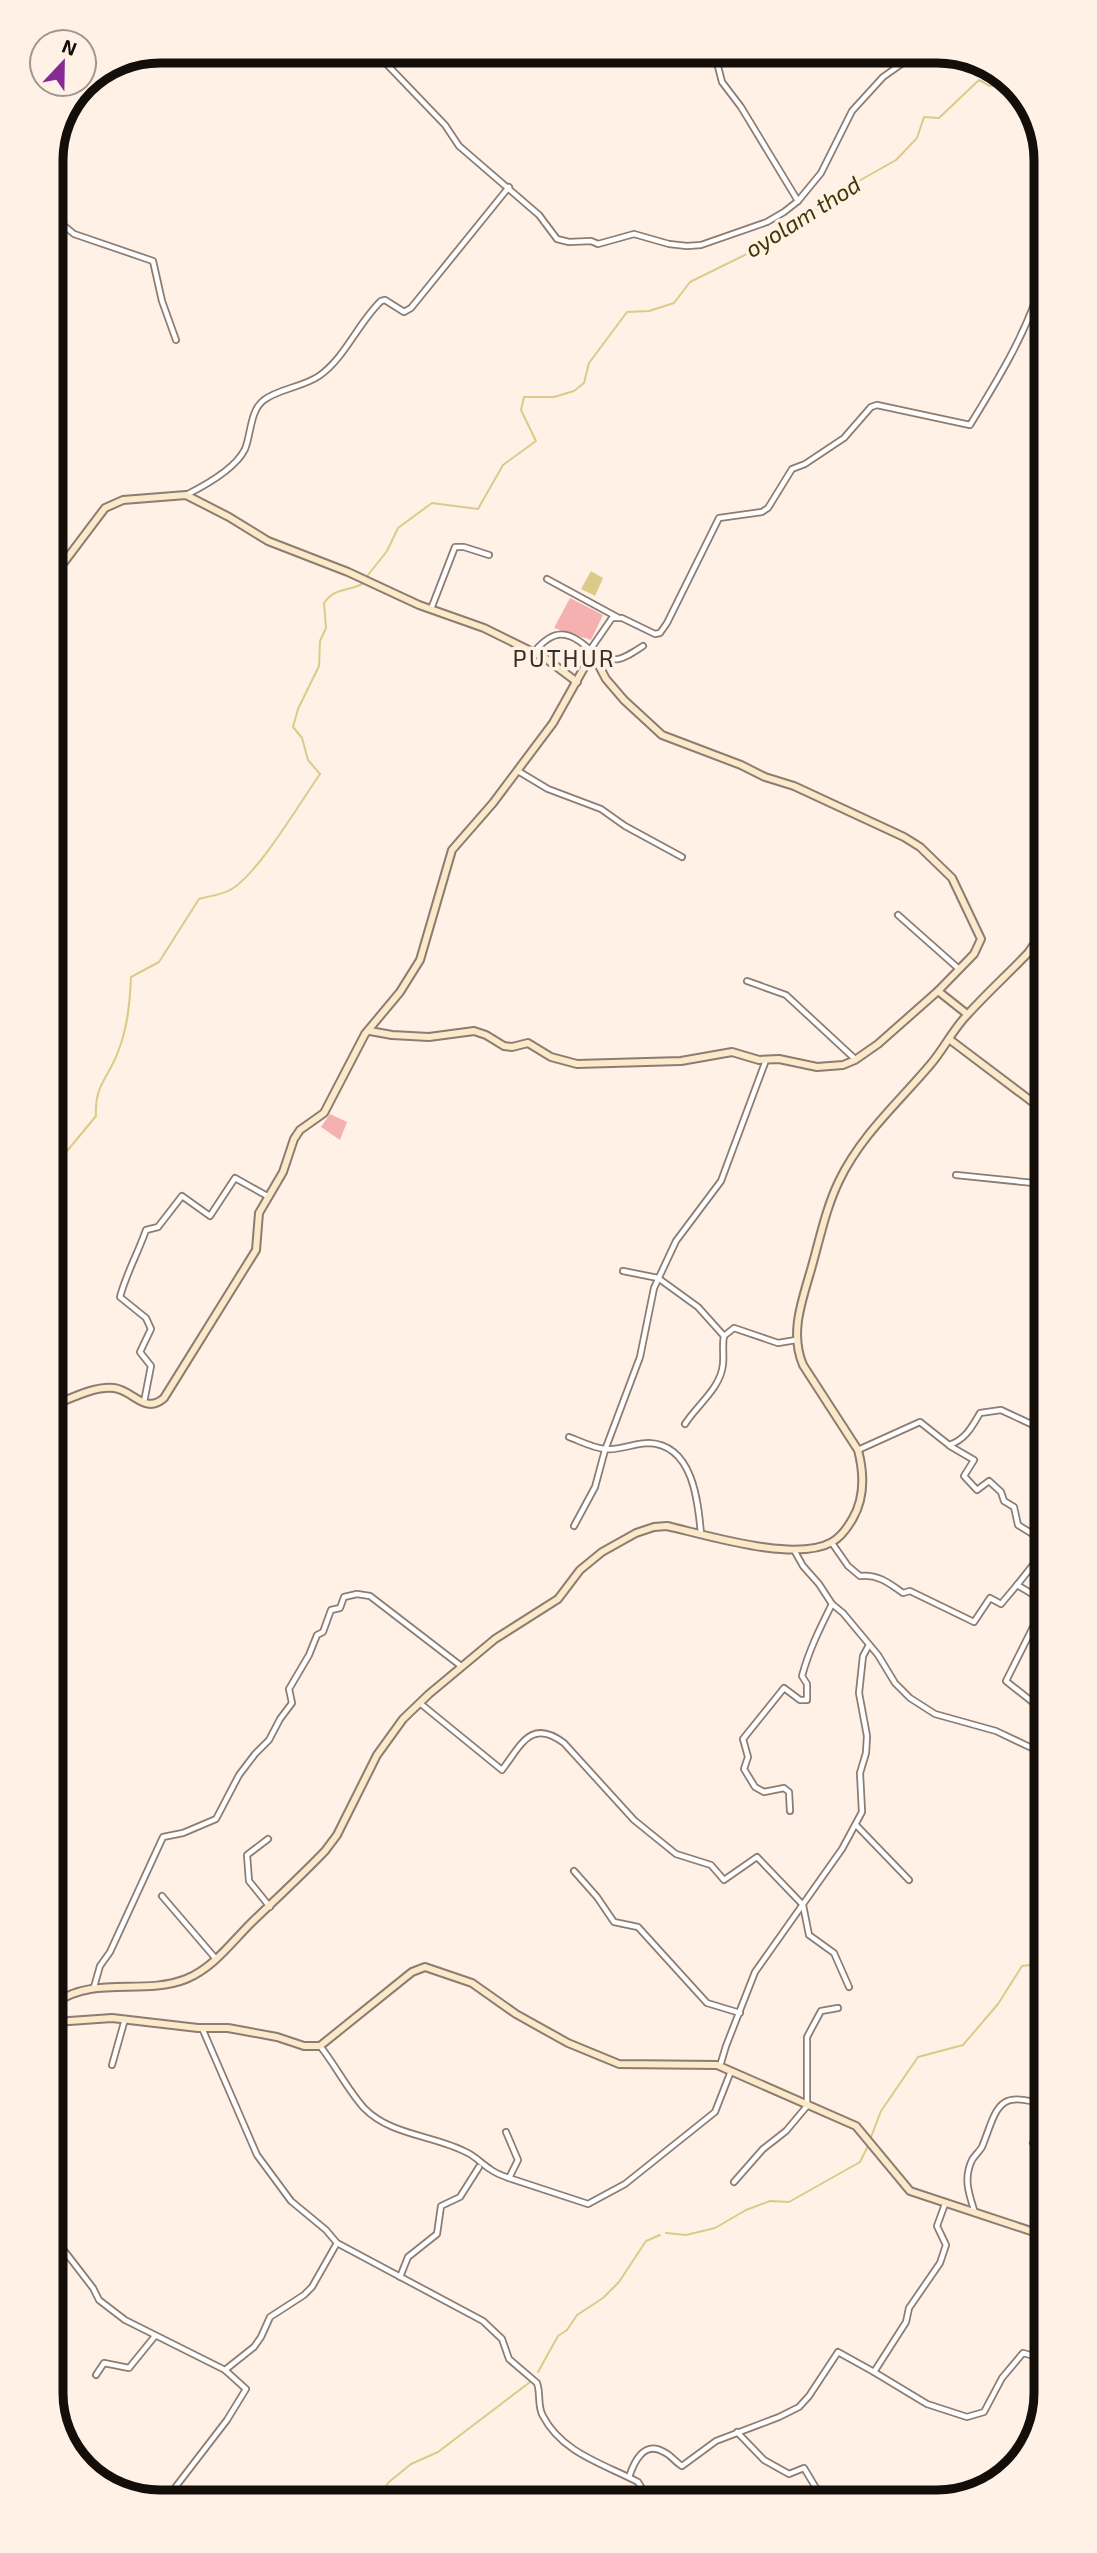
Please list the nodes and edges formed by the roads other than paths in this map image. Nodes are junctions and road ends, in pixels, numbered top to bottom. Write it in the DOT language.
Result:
graph roads {
  1 [pos="386,63"];
  2 [pos="717,63"];
  3 [pos="903,63"];
  4 [pos="509,187"];
  5 [pos="798,201"];
  6 [pos="63,225"];
  7 [pos="1034,302"];
  8 [pos="176,340"];
  9 [pos="186,495"];
  10 [pos="489,555"];
  11 [pos="63,564"];
  12 [pos="547,579"];
  13 [pos="431,609"];
  14 [pos="617,617"];
  15 [pos="643,646"];
  16 [pos="534,652"];
  17 [pos="590,653"];
  18 [pos="577,682"];
  19 [pos="518,771"];
  20 [pos="682,857"];
  21 [pos="898,915"];
  22 [pos="1034,944"];
  23 [pos="959,969"];
  24 [pos="747,981"];
  25 [pos="938,990"];
  26 [pos="967,1014"];
  27 [pos="370,1031"];
  28 [pos="948,1039"];
  29 [pos="766,1059"];
  30 [pos="855,1060"];
  31 [pos="1034,1103"];
  32 [pos="956,1175"];
  33 [pos="1034,1182"];
  34 [pos="269,1197"];
  35 [pos="623,1271"];
  36 [pos="659,1278"];
  37 [pos="724,1336"];
  38 [pos="796,1340"];
  39 [pos="63,1402"];
  40 [pos="143,1403"];
  41 [pos="685,1424"];
  42 [pos="1034,1425"];
  43 [pos="569,1437"];
  44 [pos="940,1440"];
  45 [pos="606,1450"];
  46 [pos="858,1450"];
  47 [pos="574,1526"];
  48 [pos="701,1535"];
  49 [pos="1034,1535"];
  50 [pos="832,1543"];
  51 [pos="793,1549"];
  52 [pos="1034,1564"];
  53 [pos="1017,1586"];
  54 [pos="1034,1597"];
  55 [pos="832,1604"];
  56 [pos="1034,1626"];
  57 [pos="869,1645"];
  58 [pos="461,1667"];
  59 [pos="1034,1703"];
  60 [pos="421,1704"];
  61 [pos="1034,1749"];
  62 [pos="790,1811"];
  63 [pos="856,1825"];
  64 [pos="268,1839"];
  65 [pos="574,1871"];
  66 [pos="909,1880"];
  67 [pos="162,1896"];
  68 [pos="803,1905"];
  69 [pos="270,1907"];
  70 [pos="216,1959"];
  71 [pos="94,1987"];
  72 [pos="849,1987"];
  73 [pos="63,1999"];
  74 [pos="838,2008"];
  75 [pos="740,2013"];
  76 [pos="125,2019"];
  77 [pos="63,2021"];
  78 [pos="202,2028"];
  79 [pos="320,2046"];
  80 [pos="112,2064"];
  81 [pos="720,2066"];
  82 [pos="731,2071"];
  83 [pos="1034,2102"];
  84 [pos="807,2106"];
  85 [pos="506,2132"];
  86 [pos="480,2167"];
  87 [pos="509,2178"];
  88 [pos="734,2182"];
  89 [pos="945,2204"];
  90 [pos="975,2214"];
  91 [pos="1034,2232"];
  92 [pos="337,2243"];
  93 [pos="63,2249"];
  94 [pos="400,2277"];
  95 [pos="155,2336"];
  96 [pos="1034,2356"];
  97 [pos="225,2370"];
  98 [pos="874,2372"];
  99 [pos="96,2375"];
  100 [pos="737,2432"];
  101 [pos="629,2477"];
  102 [pos="173,2490"];
  103 [pos="643,2490"];
  104 [pos="819,2490"];
  1 -- 4 [label="street"];
  2 -- 5 [label="street"];
  3 -- 5 [label="street"];
  4 -- 5 [label="street"];
  4 -- 9 [label="street"];
  6 -- 8 [label="street"];
  7 -- 14 [label="street"];
  9 -- 11 [label="main road"];
  9 -- 13 [label="main road"];
  10 -- 13 [label="street"];
  12 -- 14 [label="street"];
  13 -- 16 [label="main road"];
  14 -- 17 [label="street"];
  15 -- 17 [label="street"];
  16 -- 17 [label="street"];
  16 -- 18 [label="main road"];
  17 -- 18 [label="main road"];
  17 -- 23 [label="main road"];
  18 -- 19 [label="main road"];
  19 -- 20 [label="street"];
  19 -- 27 [label="main road"];
  21 -- 23 [label="street"];
  22 -- 26 [label="main road"];
  23 -- 25 [label="main road"];
  24 -- 30 [label="street"];
  25 -- 26 [label="main road"];
  25 -- 30 [label="main road"];
  26 -- 28 [label="main road"];
  27 -- 29 [label="main road"];
  27 -- 34 [label="main road"];
  28 -- 31 [label="main road"];
  28 -- 38 [label="main road"];
  29 -- 30 [label="main road"];
  29 -- 36 [label="street"];
  32 -- 33 [label="street"];
  34 -- 40 [label="main road"];
  34 -- 40 [label="street"];
  35 -- 36 [label="street"];
  36 -- 37 [label="street"];
  36 -- 45 [label="street"];
  37 -- 38 [label="street"];
  37 -- 41 [label="street"];
  38 -- 46 [label="main road"];
  39 -- 40 [label="main road"];
  42 -- 44 [label="street"];
  43 -- 45 [label="street"];
  44 -- 46 [label="street"];
  44 -- 49 [label="street"];
  45 -- 47 [label="street"];
  45 -- 48 [label="street"];
  46 -- 50 [label="main road"];
  48 -- 51 [label="main road"];
  48 -- 58 [label="main road"];
  50 -- 51 [label="main road"];
  50 -- 53 [label="street"];
  51 -- 55 [label="street"];
  52 -- 53 [label="street"];
  53 -- 54 [label="street"];
  55 -- 57 [label="street"];
  55 -- 62 [label="street"];
  56 -- 59 [label="street"];
  57 -- 61 [label="street"];
  57 -- 63 [label="street"];
  58 -- 60 [label="main road"];
  58 -- 71 [label="street"];
  60 -- 68 [label="street"];
  60 -- 69 [label="main road"];
  63 -- 66 [label="street"];
  63 -- 68 [label="street"];
  64 -- 69 [label="street"];
  65 -- 75 [label="street"];
  67 -- 70 [label="street"];
  68 -- 72 [label="street"];
  68 -- 75 [label="street"];
  69 -- 70 [label="main road"];
  70 -- 71 [label="main road"];
  71 -- 73 [label="main road"];
  74 -- 84 [label="street"];
  75 -- 81 [label="street"];
  76 -- 77 [label="main road"];
  76 -- 78 [label="main road"];
  76 -- 80 [label="street"];
  78 -- 79 [label="main road"];
  78 -- 92 [label="street"];
  79 -- 81 [label="main road"];
  79 -- 87 [label="street"];
  81 -- 82 [label="main road"];
  82 -- 84 [label="main road"];
  82 -- 87 [label="street"];
  83 -- 90 [label="street"];
  84 -- 88 [label="street"];
  84 -- 89 [label="main road"];
  85 -- 87 [label="street"];
  86 -- 94 [label="street"];
  89 -- 90 [label="main road"];
  89 -- 98 [label="street"];
  90 -- 91 [label="main road"];
  92 -- 94 [label="street"];
  92 -- 97 [label="street"];
  93 -- 95 [label="street"];
  94 -- 101 [label="street"];
  95 -- 97 [label="street"];
  95 -- 99 [label="street"];
  96 -- 98 [label="street"];
  97 -- 102 [label="street"];
  98 -- 100 [label="street"];
  100 -- 101 [label="street"];
  100 -- 104 [label="street"];
  101 -- 103 [label="street"];
}
